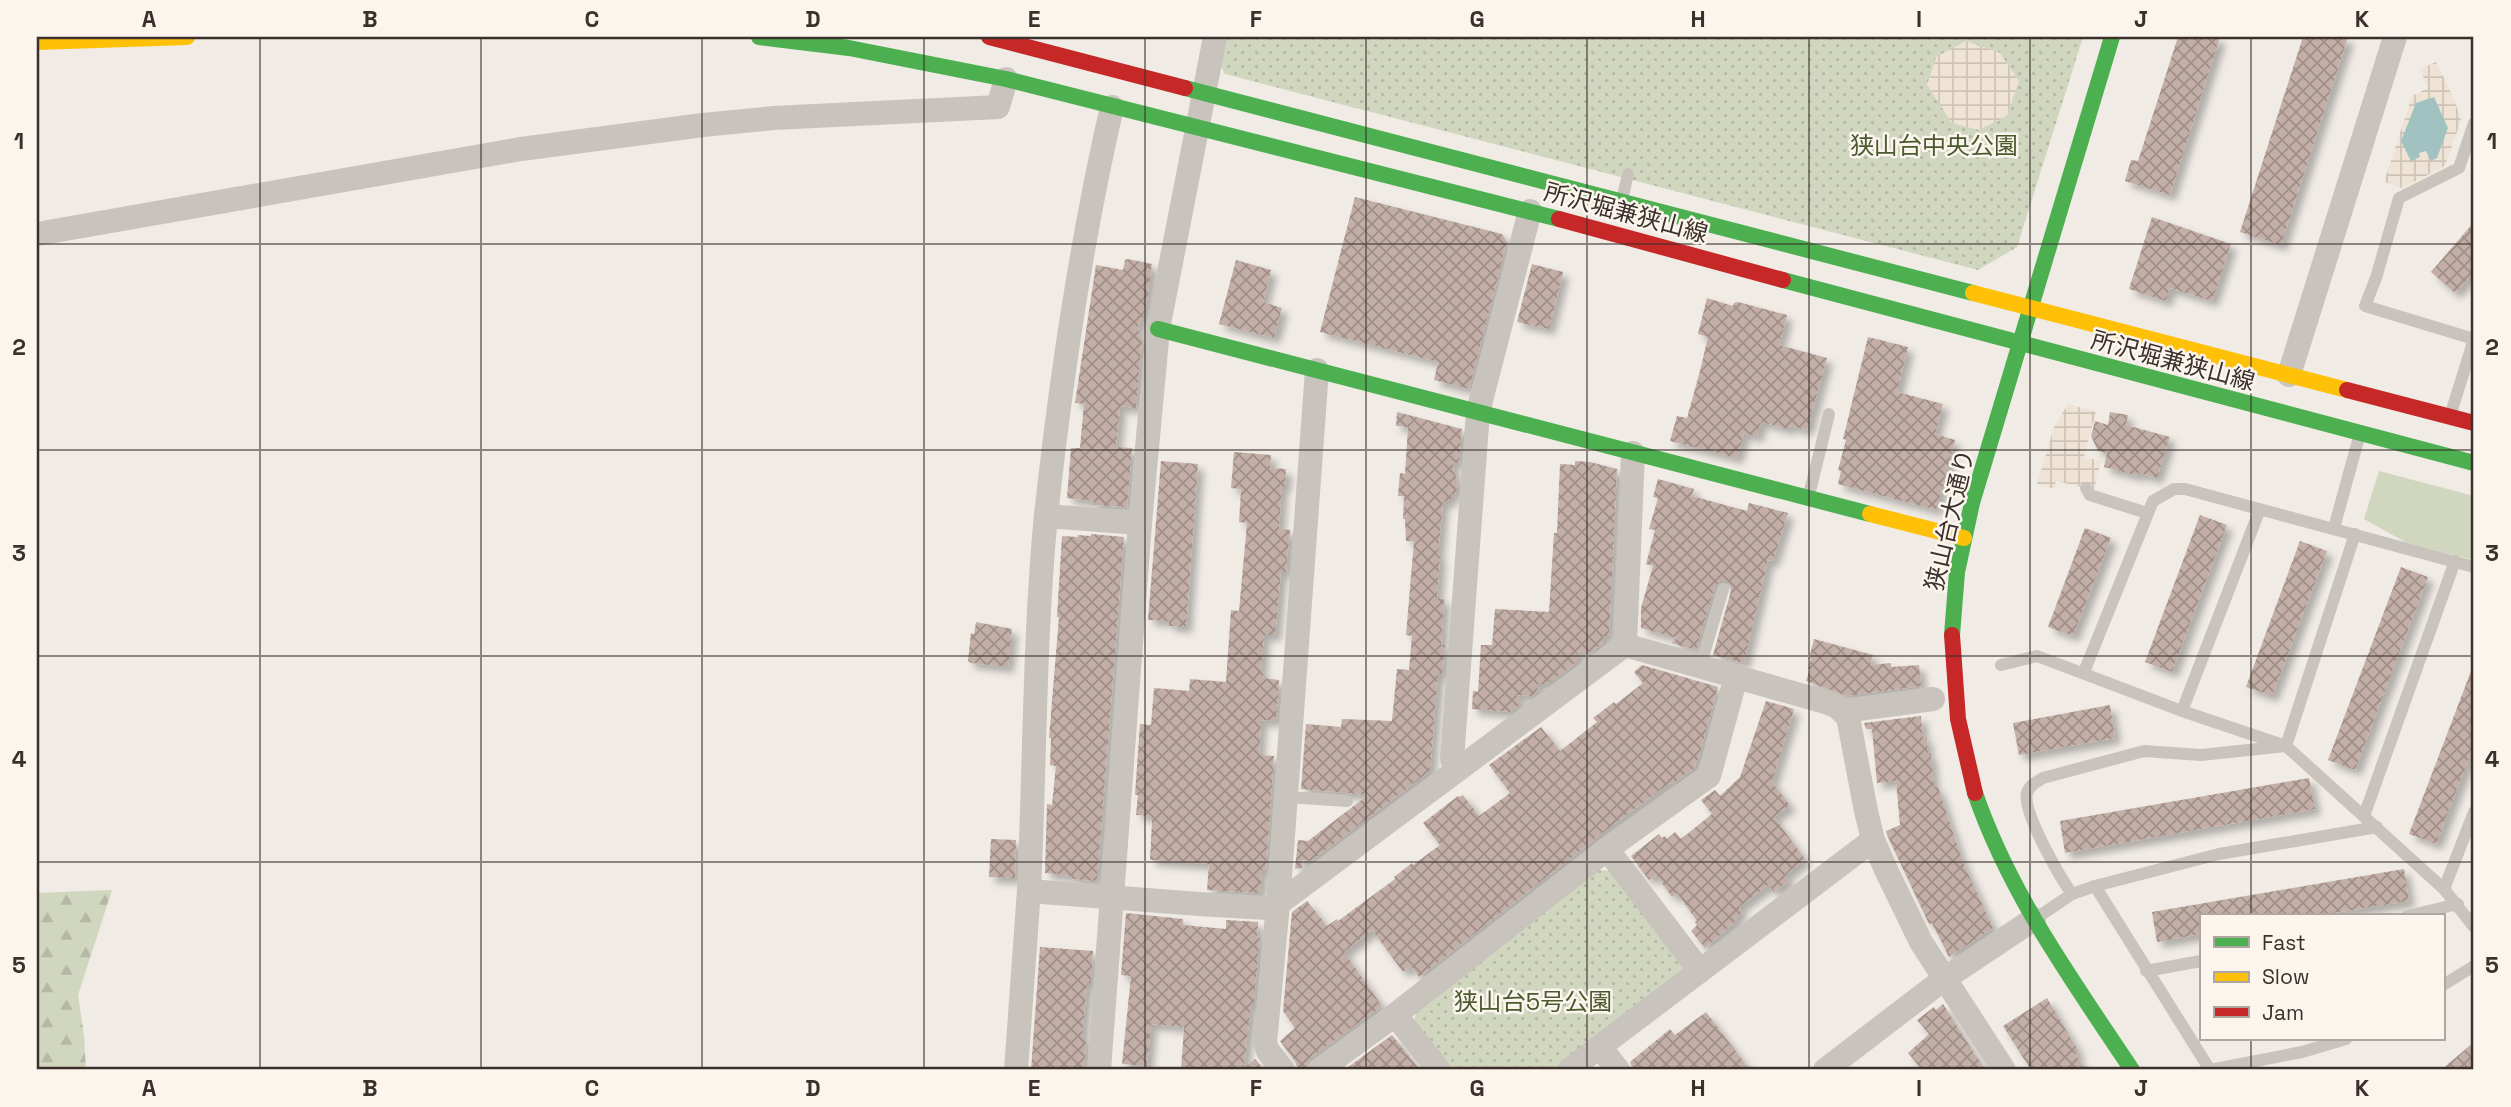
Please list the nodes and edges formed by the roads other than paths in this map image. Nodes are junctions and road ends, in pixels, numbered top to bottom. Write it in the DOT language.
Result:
graph roads {
  1 [pos="187,37"];
  2 [pos="759,37"];
  3 [pos="989,37"];
  4 [pos="1215,37"];
  5 [pos="2112,37"];
  6 [pos="2395,37"];
  7 [pos="37,42"];
  8 [pos="1006,79"];
  9 [pos="1205,93"];
  10 [pos="1112,107"];
  11 [pos="2474,124"];
  12 [pos="1199,129"];
  13 [pos="1628,174"];
  14 [pos="1622,200"];
  15 [pos="1530,211"];
  16 [pos="37,234"];
  17 [pos="2029,308"];
  18 [pos="1158,329"];
  19 [pos="2474,339"];
  20 [pos="2018,344"];
  21 [pos="1317,370"];
  22 [pos="2288,375"];
  23 [pos="1478,412"];
  24 [pos="1829,414"];
  25 [pos="2451,417"];
  26 [pos="2474,423"];
  27 [pos="2360,433"];
  28 [pos="1633,453"];
  29 [pos="2474,463"];
  30 [pos="2086,488"];
  31 [pos="1808,498"];
  32 [pos="2260,509"];
  33 [pos="2147,513"];
  34 [pos="1046,516"];
  35 [pos="1140,523"];
  36 [pos="2334,528"];
  37 [pos="2355,534"];
  38 [pos="1964,538"];
  39 [pos="2455,561"];
  40 [pos="2474,567"];
  41 [pos="1723,589"];
  42 [pos="1625,645"];
  43 [pos="2001,665"];
  44 [pos="1700,667"];
  45 [pos="2084,672"];
  46 [pos="1736,677"];
  47 [pos="1933,699"];
  48 [pos="1843,711"];
  49 [pos="2182,711"];
  50 [pos="2286,746"];
  51 [pos="1456,770"];
  52 [pos="1286,797"];
  53 [pos="1347,801"];
  54 [pos="2474,812"];
  55 [pos="2364,816"];
  56 [pos="2377,827"];
  57 [pos="1873,840"];
  58 [pos="1607,849"];
  59 [pos="2095,886"];
  60 [pos="2444,889"];
  61 [pos="1029,891"];
  62 [pos="2072,894"];
  63 [pos="1113,897"];
  64 [pos="1278,904"];
  65 [pos="2458,904"];
  66 [pos="2416,914"];
  67 [pos="2034,919"];
  68 [pos="2474,927"];
  69 [pos="2200,961"];
  70 [pos="2474,966"];
  71 [pos="1700,971"];
  72 [pos="2146,971"];
  73 [pos="1944,979"];
  74 [pos="2444,984"];
  75 [pos="1395,1015"];
  76 [pos="2343,1040"];
  77 [pos="1600,1047"];
  78 [pos="1016,1070"];
  79 [pos="1099,1070"];
  80 [pos="1283,1070"];
  81 [pos="1319,1070"];
  82 [pos="1439,1070"];
  83 [pos="1569,1070"];
  84 [pos="1618,1070"];
  85 [pos="1825,1070"];
  86 [pos="2004,1070"];
  87 [pos="2132,1070"];
  88 [pos="2210,1070"];
  1 -- 7 [label="main road"];
  2 -- 8 [label="main road, 所沢堀兼狭山線"];
  3 -- 9 [label="main road, 所沢堀兼狭山線"];
  4 -- 9 [label="street"];
  5 -- 17 [label="main road, 狭山台大通り"];
  6 -- 22 [label="street"];
  8 -- 10 [label="main road, 所沢堀兼狭山線"];
  8 -- 16 [label="street"];
  9 -- 12 [label="street"];
  9 -- 14 [label="main road, 所沢堀兼狭山線"];
  10 -- 12 [label="main road, 所沢堀兼狭山線"];
  10 -- 34 [label="street"];
  11 -- 19 [label="lane"];
  12 -- 15 [label="main road, 所沢堀兼狭山線"];
  12 -- 18 [label="street"];
  13 -- 14 [label="lane"];
  14 -- 17 [label="main road, 所沢堀兼狭山線"];
  15 -- 20 [label="main road, 所沢堀兼狭山線"];
  15 -- 23 [label="street"];
  17 -- 20 [label="main road, 狭山台大通り"];
  17 -- 22 [label="main road, 所沢堀兼狭山線"];
  18 -- 21 [label="main road"];
  18 -- 35 [label="street"];
  19 -- 25 [label="lane"];
  20 -- 27 [label="main road, 所沢堀兼狭山線"];
  20 -- 38 [label="main road, 狭山台大通り"];
  21 -- 23 [label="main road"];
  21 -- 52 [label="street"];
  22 -- 25 [label="main road, 所沢堀兼狭山線"];
  23 -- 28 [label="main road"];
  23 -- 51 [label="street"];
  24 -- 31 [label="lane"];
  25 -- 26 [label="main road, 所沢堀兼狭山線"];
  27 -- 29 [label="main road, 所沢堀兼狭山線"];
  27 -- 36 [label="lane"];
  28 -- 31 [label="main road"];
  28 -- 42 [label="street"];
  30 -- 33 [label="lane"];
  31 -- 38 [label="main road"];
  32 -- 33 [label="lane"];
  32 -- 36 [label="lane"];
  32 -- 49 [label="lane"];
  33 -- 45 [label="lane"];
  34 -- 35 [label="street"];
  34 -- 61 [label="street"];
  35 -- 63 [label="street"];
  36 -- 37 [label="lane"];
  37 -- 39 [label="lane"];
  37 -- 50 [label="lane"];
  38 -- 67 [label="main road, 狭山台大通り"];
  39 -- 40 [label="lane"];
  39 -- 55 [label="lane"];
  41 -- 44 [label="lane"];
  42 -- 44 [label="street"];
  42 -- 51 [label="street"];
  43 -- 45 [label="lane"];
  44 -- 46 [label="street"];
  45 -- 49 [label="lane"];
  46 -- 48 [label="street"];
  46 -- 58 [label="street"];
  47 -- 48 [label="street"];
  48 -- 57 [label="street"];
  49 -- 50 [label="lane"];
  50 -- 55 [label="lane"];
  50 -- 62 [label="lane"];
  51 -- 64 [label="street"];
  52 -- 53 [label="lane"];
  52 -- 64 [label="street"];
  54 -- 60 [label="lane"];
  55 -- 56 [label="lane"];
  56 -- 59 [label="lane"];
  56 -- 60 [label="lane"];
  57 -- 71 [label="street"];
  57 -- 73 [label="street"];
  58 -- 71 [label="street"];
  58 -- 75 [label="street"];
  59 -- 62 [label="lane"];
  59 -- 72 [label="lane"];
  60 -- 65 [label="lane"];
  61 -- 63 [label="street"];
  61 -- 78 [label="street"];
  62 -- 67 [label="lane"];
  63 -- 64 [label="street"];
  63 -- 79 [label="street"];
  64 -- 80 [label="street"];
  65 -- 66 [label="lane"];
  65 -- 68 [label="lane"];
  67 -- 73 [label="street"];
  67 -- 87 [label="main road, 狭山台大通り"];
  69 -- 72 [label="lane"];
  70 -- 74 [label="lane"];
  71 -- 77 [label="street"];
  72 -- 88 [label="lane"];
  73 -- 85 [label="street"];
  73 -- 86 [label="street"];
  75 -- 81 [label="street"];
  75 -- 82 [label="street"];
  76 -- 88 [label="lane"];
  77 -- 83 [label="street"];
  77 -- 84 [label="street"];
}
